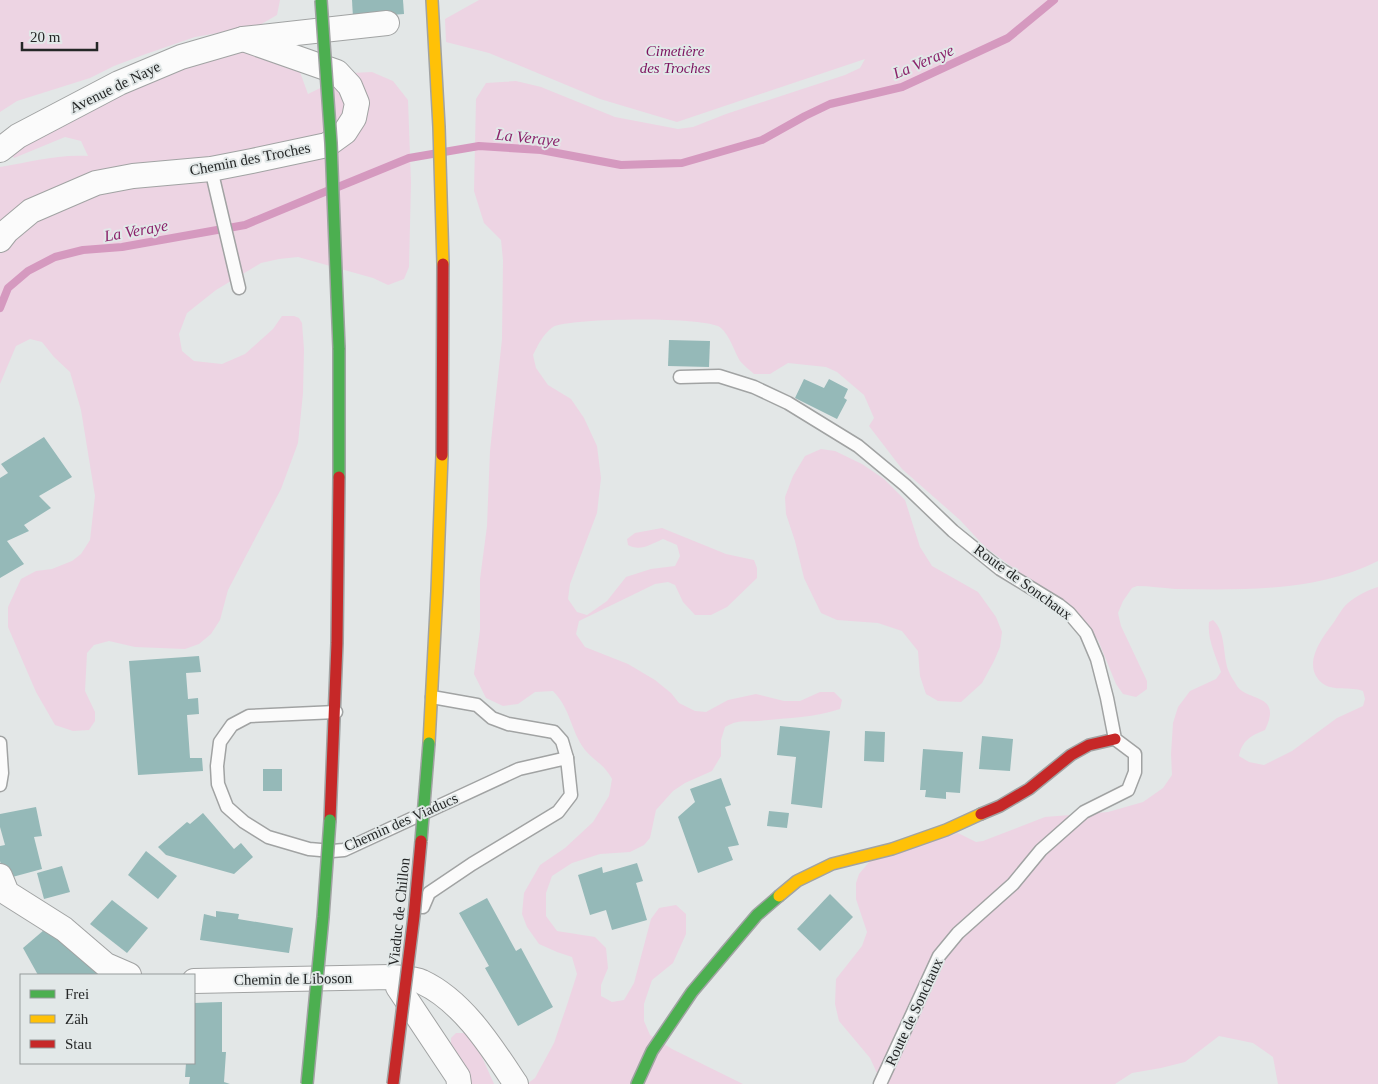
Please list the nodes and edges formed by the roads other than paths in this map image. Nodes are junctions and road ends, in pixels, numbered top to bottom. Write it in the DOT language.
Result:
graph roads {
  1 [pos="321,0"];
  2 [pos="432,0"];
  3 [pos="386,23"];
  4 [pos="243,39"];
  5 [pos="0,150"];
  6 [pos="211,169"];
  7 [pos="0,240"];
  8 [pos="239,288"];
  9 [pos="680,377"];
  10 [pos="432,697"];
  11 [pos="336,712"];
  12 [pos="1115,739"];
  13 [pos="0,743"];
  14 [pos="567,758"];
  15 [pos="0,785"];
  16 [pos="0,876"];
  17 [pos="127,974"];
  18 [pos="391,977"];
  19 [pos="195,981"];
  20 [pos="421,981"];
  21 [pos="306,1084"];
  22 [pos="393,1084"];
  23 [pos="459,1084"];
  24 [pos="516,1084"];
  25 [pos="637,1084"];
  26 [pos="880,1084"];
  1 -- 11 [label="main road, bridge"];
  2 -- 10 [label="main road, Viaduc de Chillon"];
  3 -- 4 [label="street, Avenue de Naye"];
  4 -- 5 [label="street, Avenue de Naye"];
  4 -- 6 [label="street, Chemin des Troches"];
  6 -- 7 [label="street, Chemin des Troches"];
  6 -- 8 [label="lane"];
  9 -- 12 [label="lane, Route de Sonchaux"];
  10 -- 14 [label="lane"];
  10 -- 22 [label="main road, Viaduc de Chillon, bridge"];
  11 -- 14 [label="lane, Chemin des Viaducs"];
  11 -- 21 [label="main road, bridge"];
  12 -- 25 [label="main road"];
  12 -- 26 [label="lane, Route de Sonchaux"];
  13 -- 15 [label="lane"];
  14 -- 20 [label="lane"];
  16 -- 17 [label="street"];
  18 -- 19 [label="street, Chemin de Liboson"];
  18 -- 20 [label="street, Chemin de Liboson"];
  18 -- 23 [label="street"];
  20 -- 24 [label="street"];
}
